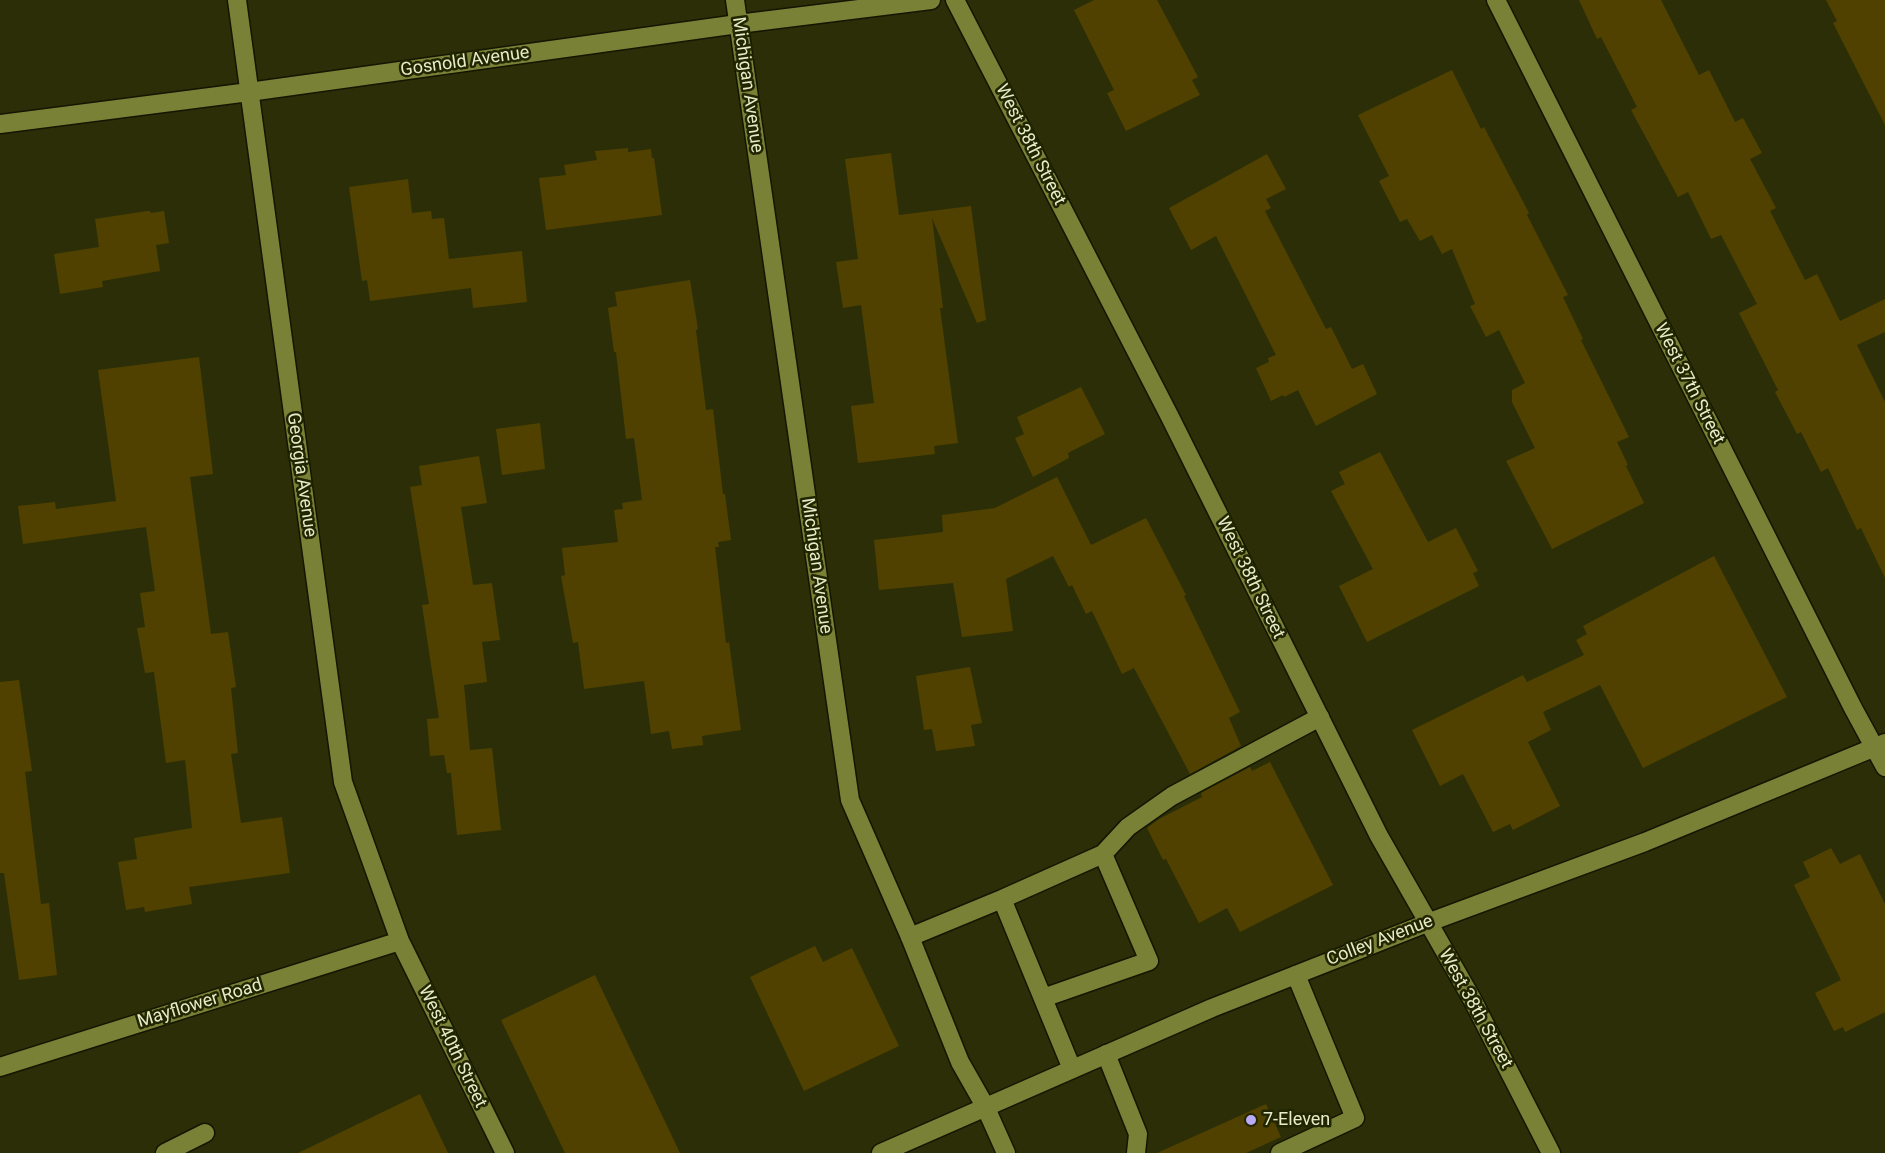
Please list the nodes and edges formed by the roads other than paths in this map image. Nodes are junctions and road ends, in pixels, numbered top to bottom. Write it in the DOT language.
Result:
graph roads {
  1 [pos="237,0"];
  2 [pos="735,0"];
  3 [pos="931,0"];
  4 [pos="955,0"];
  5 [pos="1496,0"];
  6 [pos="738,24"];
  7 [pos="249,92"];
  8 [pos="0,124"];
  9 [pos="1320,717"];
  10 [pos="1880,745"];
  11 [pos="1885,767"];
  12 [pos="1103,854"];
  13 [pos="1002,900"];
  14 [pos="1427,923"];
  15 [pos="910,937"];
  16 [pos="400,941"];
  17 [pos="1296,975"];
  18 [pos="1043,998"];
  19 [pos="1106,1054"];
  20 [pos="0,1067"];
  21 [pos="1072,1069"];
  22 [pos="985,1106"];
  23 [pos="205,1133"];
  24 [pos="165,1153"];
  25 [pos="505,1153"];
  26 [pos="881,1153"];
  27 [pos="1006,1153"];
  28 [pos="1136,1153"];
  29 [pos="1280,1153"];
  30 [pos="1551,1153"];
  1 -- 7 [label="street, Georgia Avenue"];
  2 -- 6 [label="street, Michigan Avenue"];
  3 -- 6 [label="street, Gosnold Avenue"];
  4 -- 9 [label="street, West 38th Street"];
  5 -- 10 [label="street, West 37th Street"];
  6 -- 7 [label="street, Gosnold Avenue"];
  6 -- 15 [label="street, Michigan Avenue"];
  7 -- 8 [label="street, Gosnold Avenue"];
  7 -- 16 [label="street, Georgia Avenue"];
  9 -- 12 [label="street"];
  9 -- 14 [label="street, West 38th Street"];
  10 -- 11 [label="street, West 37th Street"];
  10 -- 14 [label="street, Colley Avenue"];
  12 -- 13 [label="street"];
  12 -- 18 [label="street"];
  13 -- 15 [label="street"];
  13 -- 18 [label="street"];
  14 -- 17 [label="street, Colley Avenue"];
  14 -- 30 [label="street, West 38th Street"];
  15 -- 22 [label="street, Michigan Avenue"];
  16 -- 20 [label="street, Mayflower Road"];
  16 -- 25 [label="street, West 40th Street"];
  17 -- 19 [label="street, Colley Avenue"];
  17 -- 29 [label="street"];
  18 -- 21 [label="street"];
  19 -- 21 [label="street, Colley Avenue"];
  19 -- 28 [label="street"];
  21 -- 22 [label="street, Colley Avenue"];
  22 -- 26 [label="street, Colley Avenue"];
  22 -- 27 [label="street, Michigan Avenue"];
  23 -- 24 [label="street"];
}
